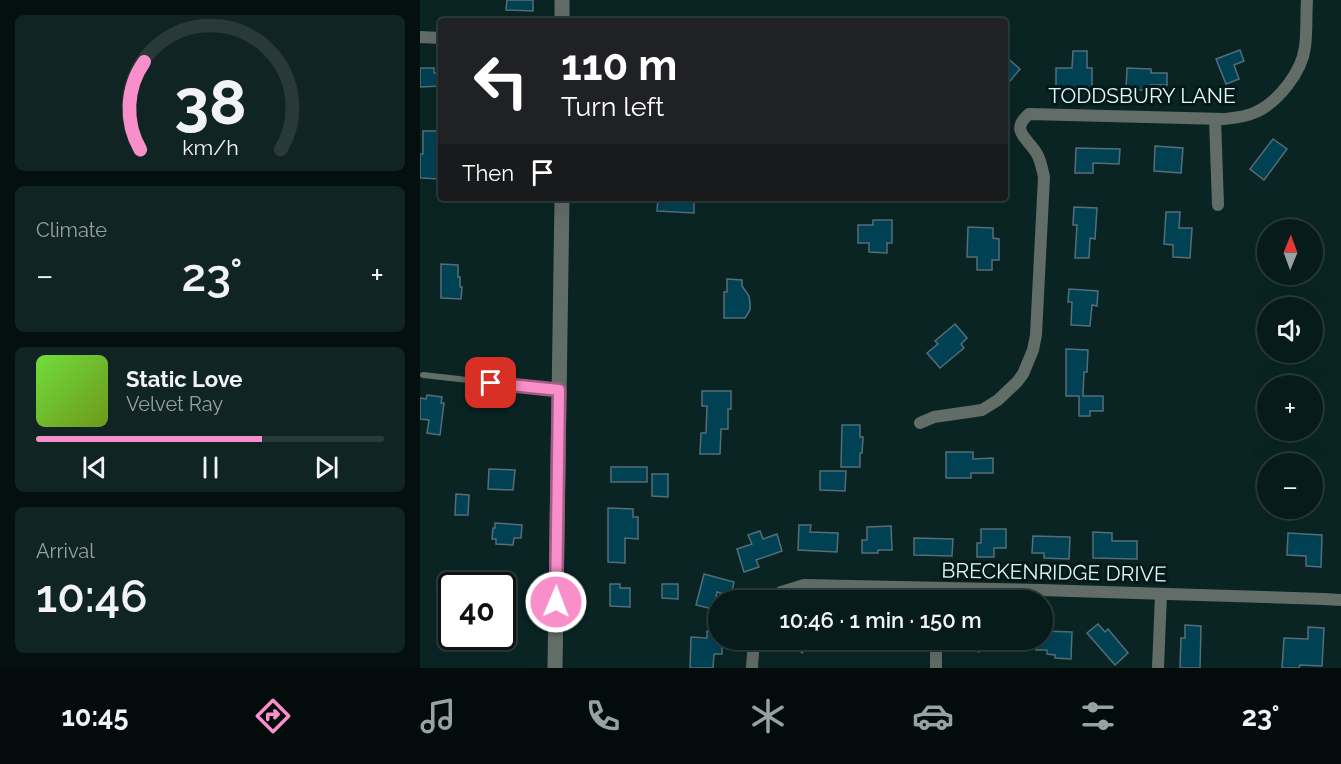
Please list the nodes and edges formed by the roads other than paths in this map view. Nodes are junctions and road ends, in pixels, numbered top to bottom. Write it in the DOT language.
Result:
graph roads {
  1 [pos="562,0"];
  2 [pos="1307,0"];
  3 [pos="562,18"];
  4 [pos="420,37"];
  5 [pos="438,38"];
  6 [pos="1215,119"];
  7 [pos="562,201"];
  8 [pos="1218,205"];
  9 [pos="423,375"];
  10 [pos="559,390"];
  11 [pos="920,423"];
  12 [pos="788,590"];
  13 [pos="870,590"];
  14 [pos="1053,591"];
  15 [pos="1161,594"];
  16 [pos="1341,600"];
  17 [pos="753,650"];
  18 [pos="936,650"];
  19 [pos="555,668"];
  20 [pos="752,668"];
  21 [pos="936,668"];
  22 [pos="1158,668"];
  1 -- 3 [label="street"];
  2 -- 6 [label="street, TODDSBURY LANE"];
  4 -- 5 [label="street"];
  6 -- 8 [label="street"];
  6 -- 11 [label="street, TODDSBURY LANE"];
  7 -- 10 [label="street"];
  9 -- 10 [label="lane"];
  10 -- 19 [label="street"];
  12 -- 13 [label="street, BRECKENRIDGE DRIVE"];
  14 -- 15 [label="street, BRECKENRIDGE DRIVE"];
  15 -- 16 [label="street, BRECKENRIDGE DRIVE"];
  15 -- 22 [label="street"];
  17 -- 20 [label="street"];
  18 -- 21 [label="street"];
}
